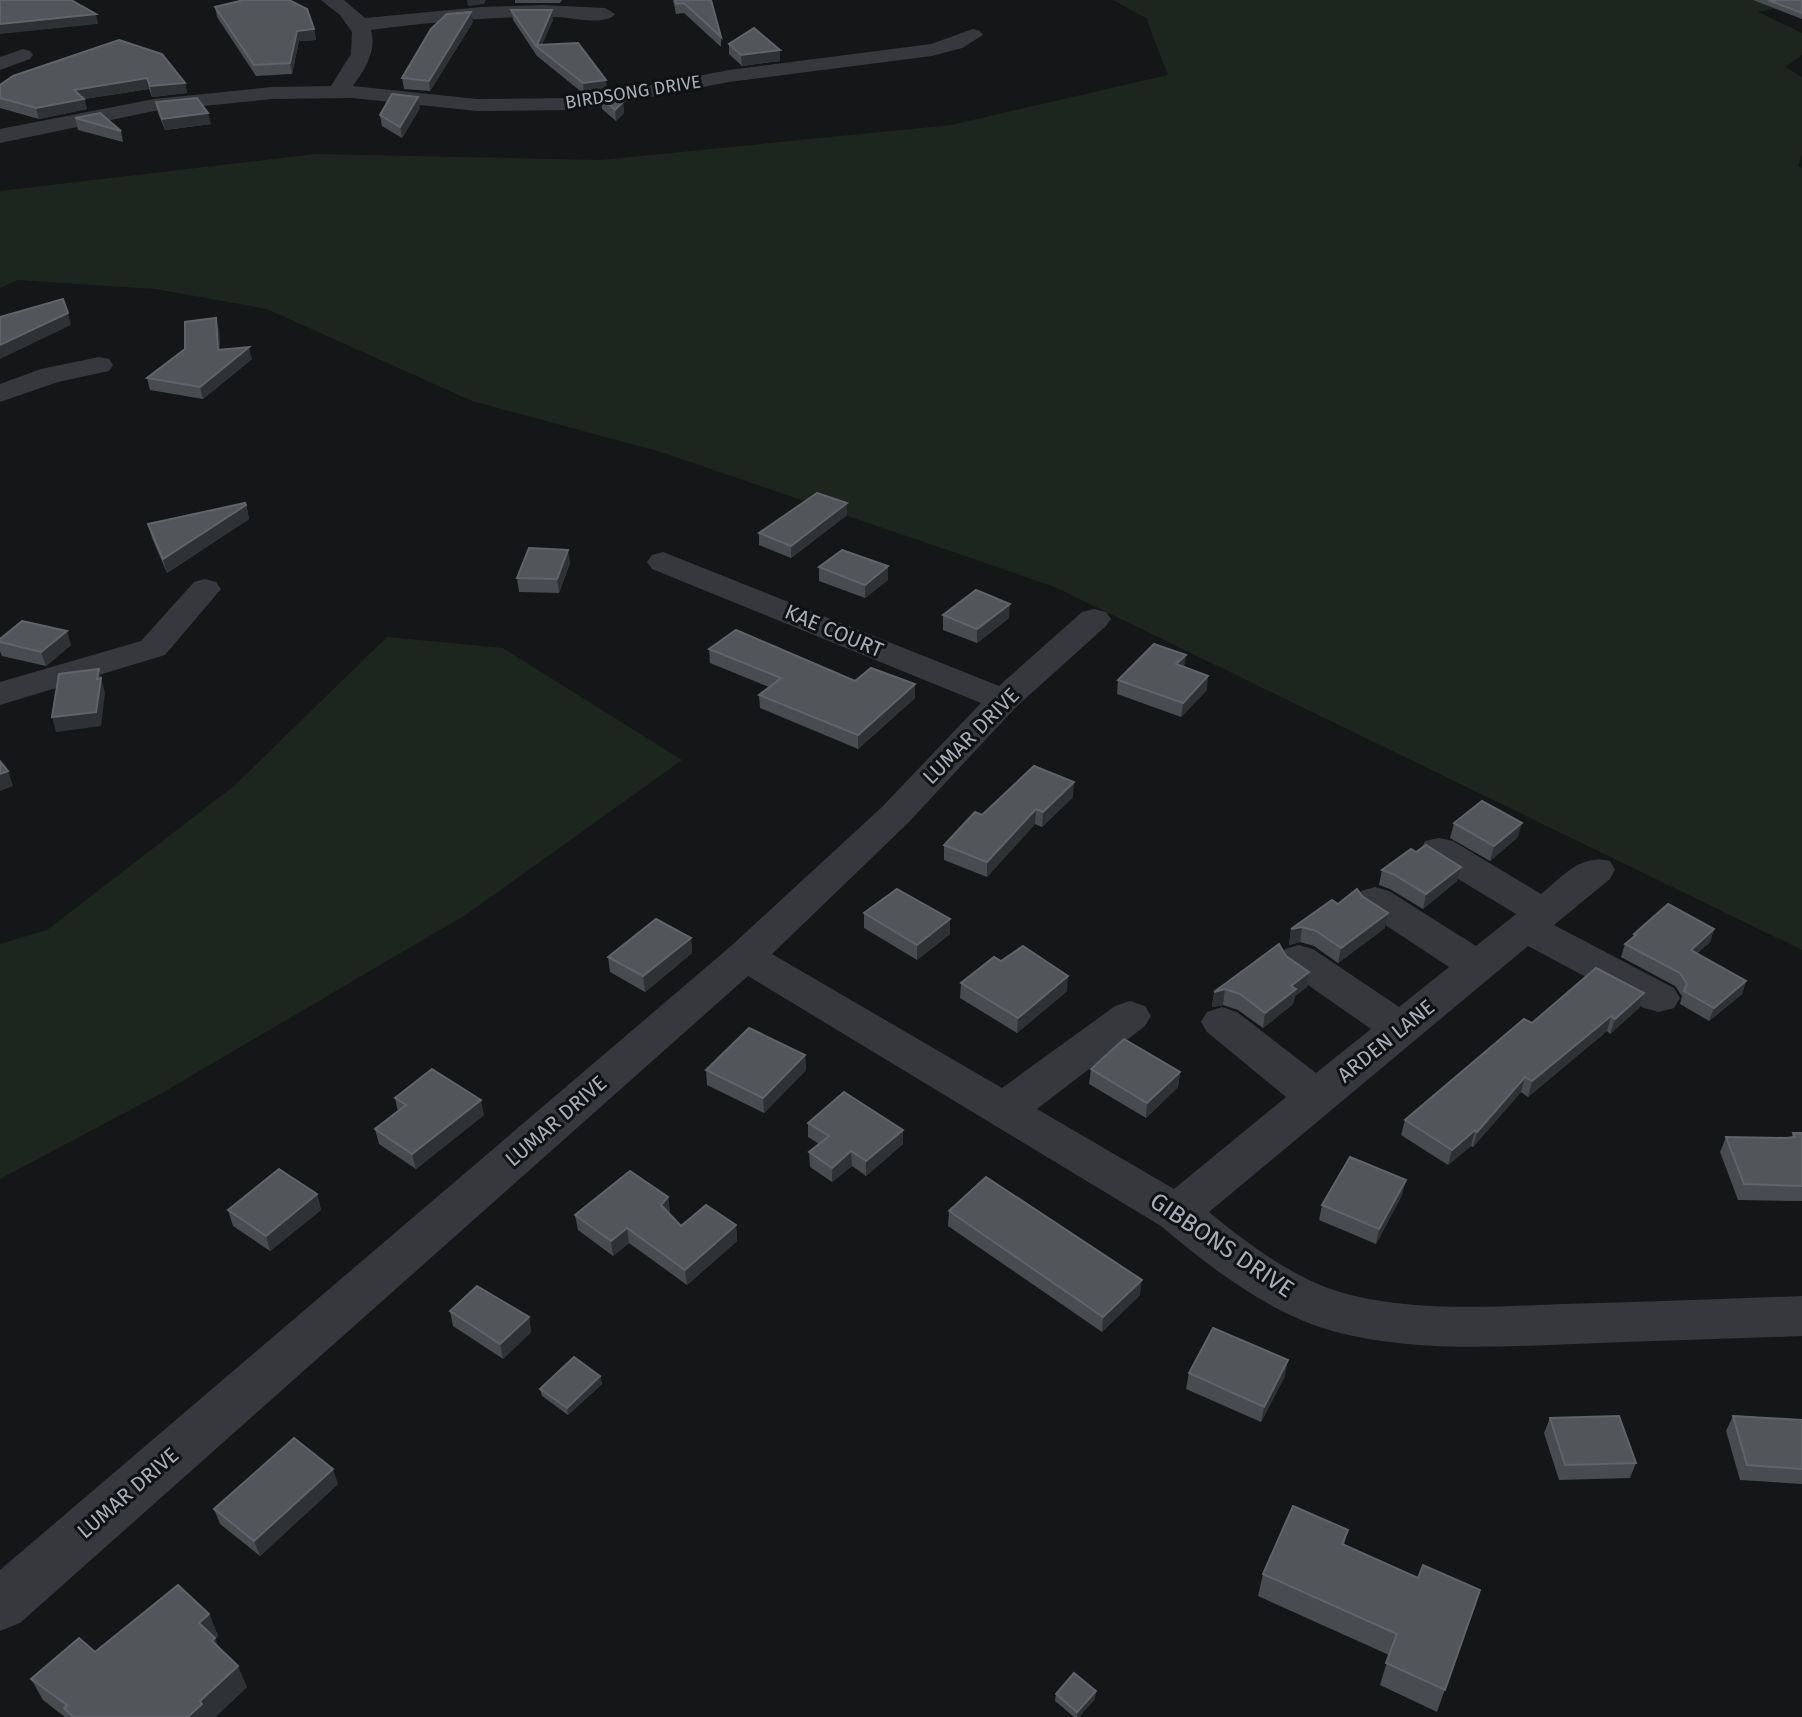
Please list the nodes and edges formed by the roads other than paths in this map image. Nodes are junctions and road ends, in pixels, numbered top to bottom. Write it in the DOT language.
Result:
graph roads {
  1 [pos="331,0"];
  2 [pos="605,14"];
  3 [pos="360,24"];
  4 [pos="973,35"];
  5 [pos="23,55"];
  6 [pos="0,64"];
  7 [pos="337,92"];
  8 [pos="0,136"];
  9 [pos="100,365"];
  10 [pos="0,394"];
  11 [pos="663,562"];
  12 [pos="205,589"];
  13 [pos="1094,619"];
  14 [pos="0,695"];
  15 [pos="1004,700"];
  16 [pos="1439,850"];
  17 [pos="1596,870"];
  18 [pos="1375,900"];
  19 [pos="1534,920"];
  20 [pos="745,956"];
  21 [pos="1299,959"];
  22 [pos="1478,966"];
  23 [pos="1659,998"];
  24 [pos="1130,1016"];
  25 [pos="1222,1022"];
  26 [pos="1401,1029"];
  27 [pos="1316,1097"];
  28 [pos="1003,1111"];
  29 [pos="1177,1213"];
  30 [pos="1802,1317"];
  31 [pos="0,1605"];
  1 -- 3 [label="street"];
  2 -- 3 [label="street"];
  3 -- 7 [label="street"];
  4 -- 7 [label="street, BIRDSONG DRIVE"];
  5 -- 6 [label="street"];
  7 -- 8 [label="street, BIRDSONG DRIVE"];
  9 -- 10 [label="street"];
  11 -- 15 [label="street, KAE COURT"];
  12 -- 14 [label="street"];
  13 -- 15 [label="street, LUMAR DRIVE"];
  15 -- 20 [label="street, LUMAR DRIVE"];
  16 -- 19 [label="street"];
  17 -- 19 [label="street, ARDEN LANE"];
  18 -- 22 [label="street"];
  19 -- 22 [label="street, ARDEN LANE"];
  19 -- 23 [label="street"];
  20 -- 28 [label="street, GIBBONS DRIVE"];
  20 -- 31 [label="street, LUMAR DRIVE"];
  21 -- 26 [label="street"];
  22 -- 26 [label="street, ARDEN LANE"];
  24 -- 28 [label="street"];
  25 -- 27 [label="street"];
  26 -- 27 [label="street, ARDEN LANE"];
  27 -- 29 [label="street, ARDEN LANE"];
  28 -- 29 [label="street, GIBBONS DRIVE"];
  29 -- 30 [label="street, GIBBONS DRIVE"];
}
